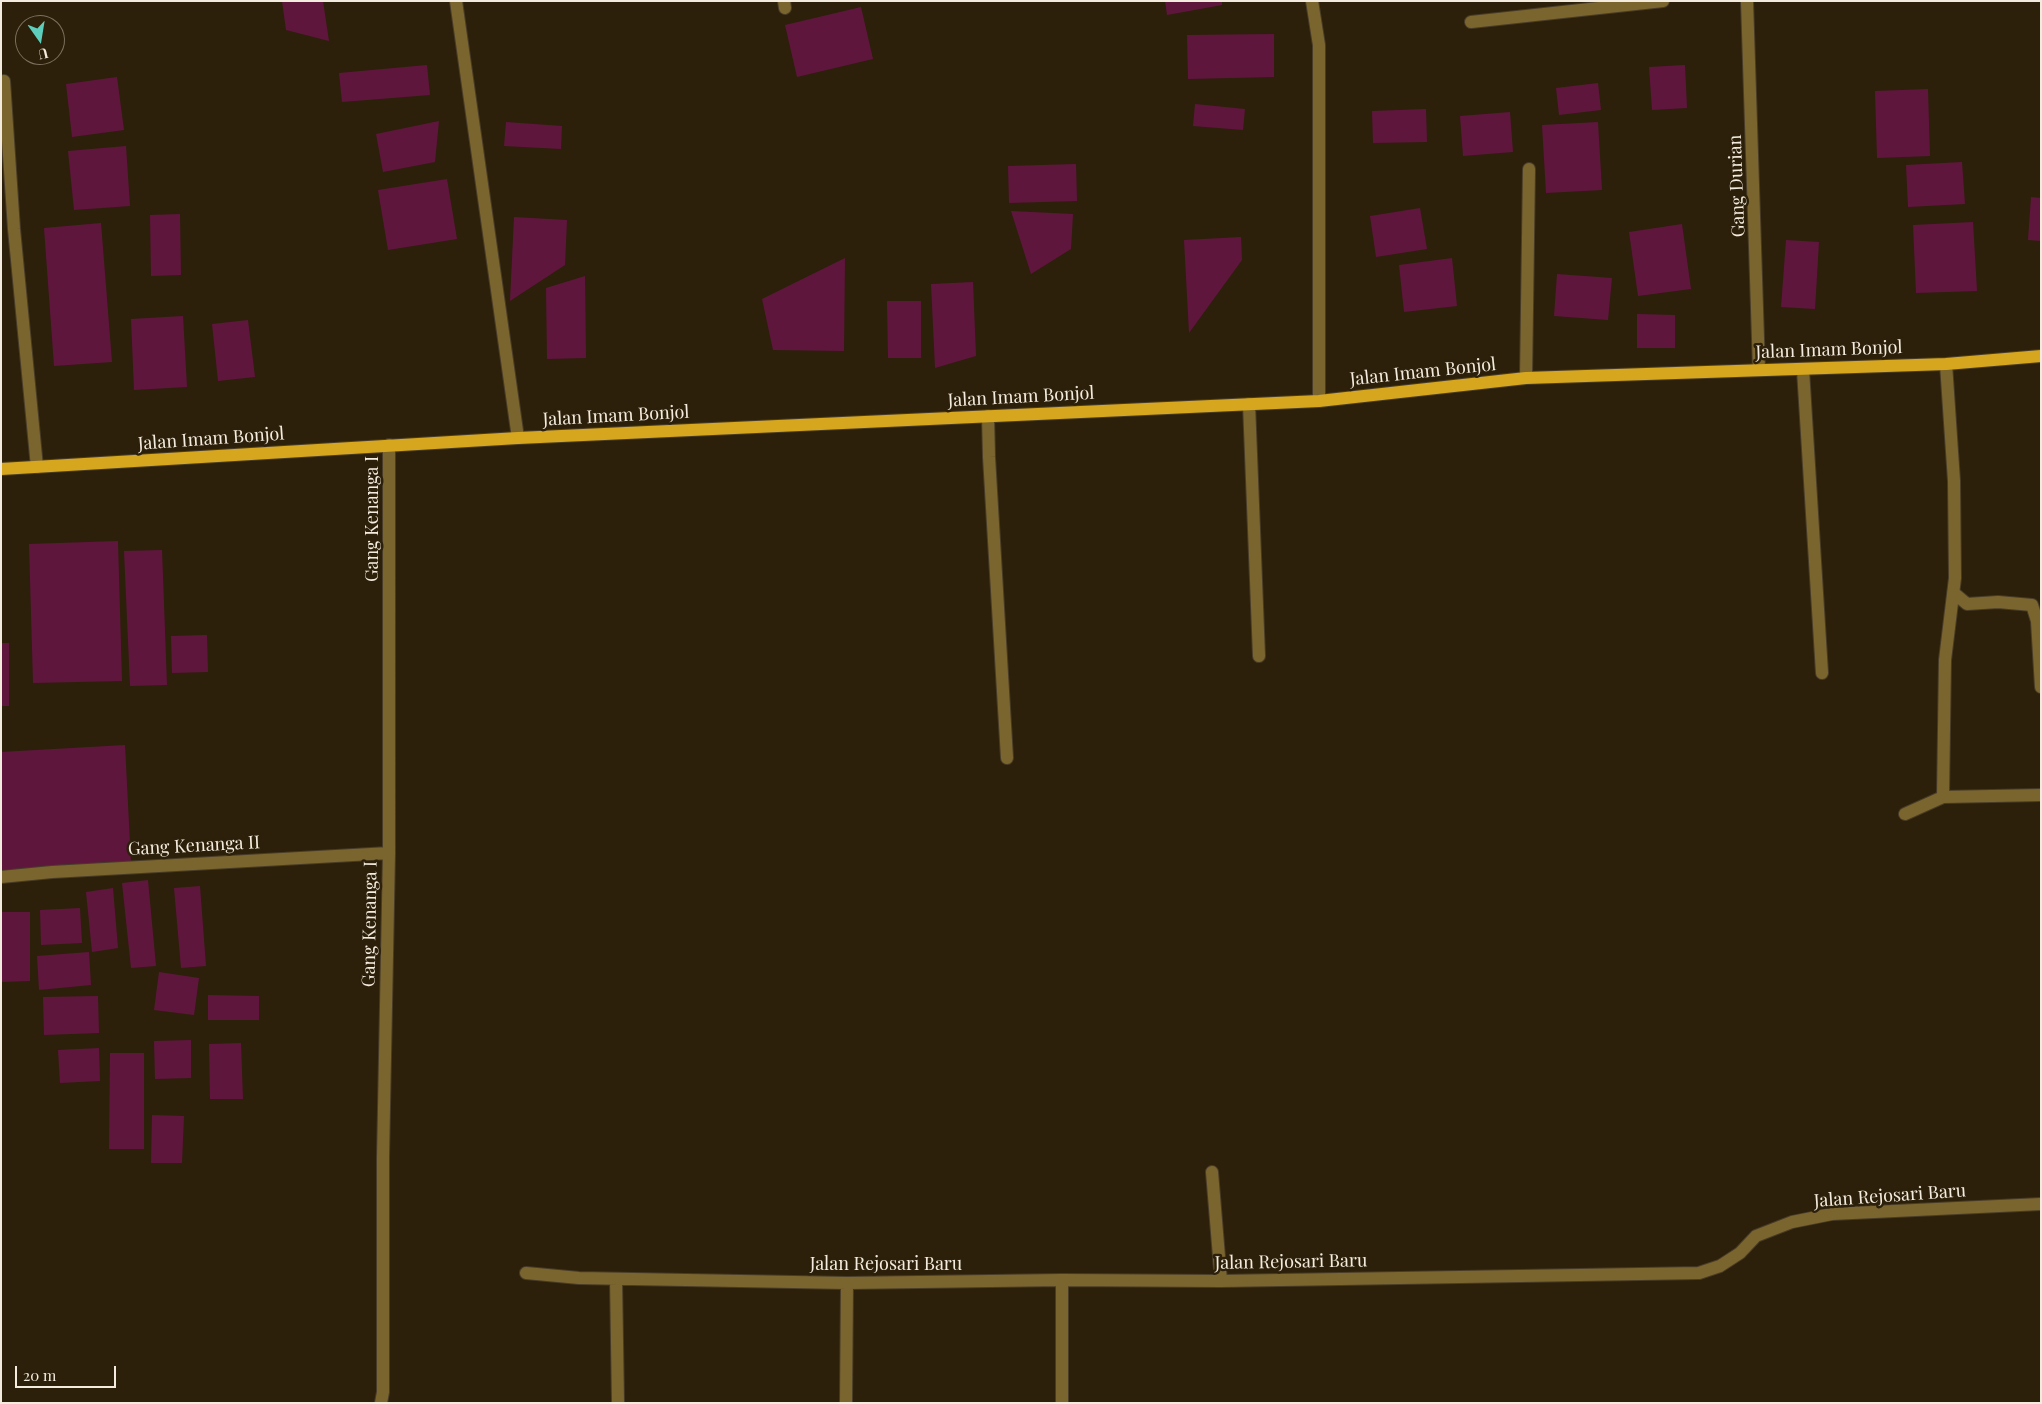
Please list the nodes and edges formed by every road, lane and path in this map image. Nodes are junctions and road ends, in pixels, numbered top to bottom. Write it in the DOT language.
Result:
graph roads {
  1 [pos="456,1"];
  2 [pos="1312,1"];
  3 [pos="1663,1"];
  4 [pos="1747,1"];
  5 [pos="1472,22"];
  6 [pos="4,81"];
  7 [pos="1529,169"];
  8 [pos="2041,356"];
  9 [pos="1946,364"];
  10 [pos="1759,370"];
  11 [pos="1803,370"];
  12 [pos="1526,378"];
  13 [pos="1319,401"];
  14 [pos="1249,404"];
  15 [pos="988,416"];
  16 [pos="518,438"];
  17 [pos="389,445"];
  18 [pos="37,467"];
  19 [pos="1,469"];
  20 [pos="1954,593"];
  21 [pos="1259,656"];
  22 [pos="1822,673"];
  23 [pos="2041,687"];
  24 [pos="1008,758"];
  25 [pos="2041,795"];
  26 [pos="1943,797"];
  27 [pos="1905,814"];
  28 [pos="389,853"];
  29 [pos="1,876"];
  30 [pos="1212,1172"];
  31 [pos="2041,1204"];
  32 [pos="526,1273"];
  33 [pos="616,1279"];
  34 [pos="1062,1280"];
  35 [pos="1221,1281"];
  36 [pos="847,1283"];
  37 [pos="381,1403"];
  38 [pos="618,1403"];
  39 [pos="846,1403"];
  40 [pos="1062,1403"];
  1 -- 16 [label="street"];
  2 -- 13 [label="street"];
  3 -- 5 [label="street"];
  4 -- 10 [label="street, Gang Durian"];
  6 -- 18 [label="street"];
  7 -- 12 [label="street"];
  8 -- 9 [label="main road, Jalan Imam Bonjol"];
  9 -- 11 [label="main road, Jalan Imam Bonjol"];
  9 -- 20 [label="street"];
  10 -- 11 [label="main road, Jalan Imam Bonjol"];
  10 -- 12 [label="main road, Jalan Imam Bonjol"];
  11 -- 22 [label="street"];
  12 -- 13 [label="main road, Jalan Imam Bonjol"];
  13 -- 14 [label="main road, Jalan Imam Bonjol"];
  14 -- 15 [label="main road, Jalan Imam Bonjol"];
  14 -- 21 [label="street"];
  15 -- 16 [label="main road, Jalan Imam Bonjol"];
  15 -- 24 [label="street"];
  16 -- 17 [label="main road, Jalan Imam Bonjol"];
  17 -- 18 [label="main road, Jalan Imam Bonjol"];
  17 -- 28 [label="street, Gang Kenanga I"];
  18 -- 19 [label="main road, Jalan Imam Bonjol"];
  20 -- 23 [label="street"];
  20 -- 26 [label="street"];
  25 -- 26 [label="street"];
  26 -- 27 [label="street"];
  28 -- 29 [label="street, Gang Kenanga II"];
  28 -- 37 [label="street, Gang Kenanga I"];
  30 -- 35 [label="street"];
  31 -- 35 [label="street, Jalan Rejosari Baru"];
  32 -- 33 [label="street, Jalan Rejosari Baru"];
  33 -- 36 [label="street, Jalan Rejosari Baru"];
  33 -- 38 [label="street"];
  34 -- 35 [label="street, Jalan Rejosari Baru"];
  34 -- 36 [label="street, Jalan Rejosari Baru"];
  34 -- 40 [label="street"];
  36 -- 39 [label="street"];
}
